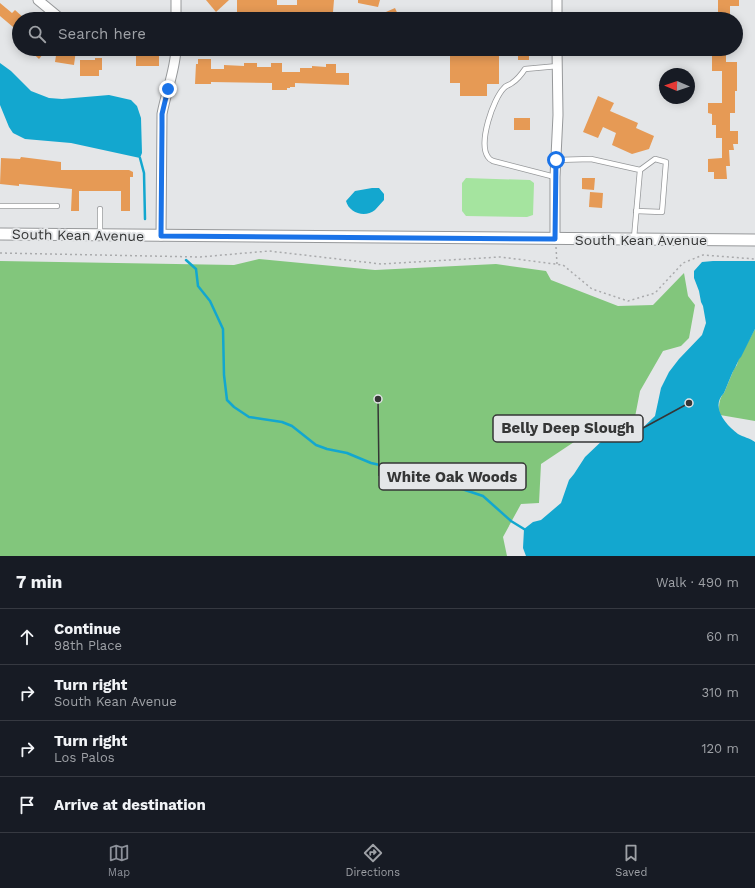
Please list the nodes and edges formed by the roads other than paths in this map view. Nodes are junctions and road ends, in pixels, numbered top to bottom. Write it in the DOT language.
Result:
graph roads {
  1 [pos="38,0"];
  2 [pos="176,0"];
  3 [pos="557,0"];
  4 [pos="53,12"];
  5 [pos="176,12"];
  6 [pos="557,12"];
  7 [pos="175,56"];
  8 [pos="557,56"];
  9 [pos="558,66"];
  10 [pos="556,160"];
  11 [pos="640,170"];
  12 [pos="555,177"];
  13 [pos="0,206"];
  14 [pos="57,206"];
  15 [pos="100,209"];
  16 [pos="636,211"];
  17 [pos="0,234"];
  18 [pos="100,235"];
  19 [pos="161,236"];
  20 [pos="555,239"];
  21 [pos="633,240"];
  22 [pos="755,240"];
  1 -- 4 [label="street"];
  2 -- 5 [label="street"];
  3 -- 6 [label="street"];
  7 -- 19 [label="street"];
  8 -- 9 [label="street"];
  9 -- 10 [label="street"];
  9 -- 12 [label="lane"];
  10 -- 11 [label="lane"];
  10 -- 12 [label="street"];
  11 -- 16 [label="lane"];
  11 -- 16 [label="lane"];
  12 -- 20 [label="street"];
  13 -- 14 [label="lane"];
  15 -- 18 [label="lane"];
  16 -- 21 [label="lane"];
  17 -- 18 [label="street, South Kean Avenue"];
  18 -- 19 [label="street, South Kean Avenue"];
  19 -- 20 [label="street, South Kean Avenue"];
  20 -- 21 [label="street, South Kean Avenue"];
  21 -- 22 [label="street, South Kean Avenue"];
}
